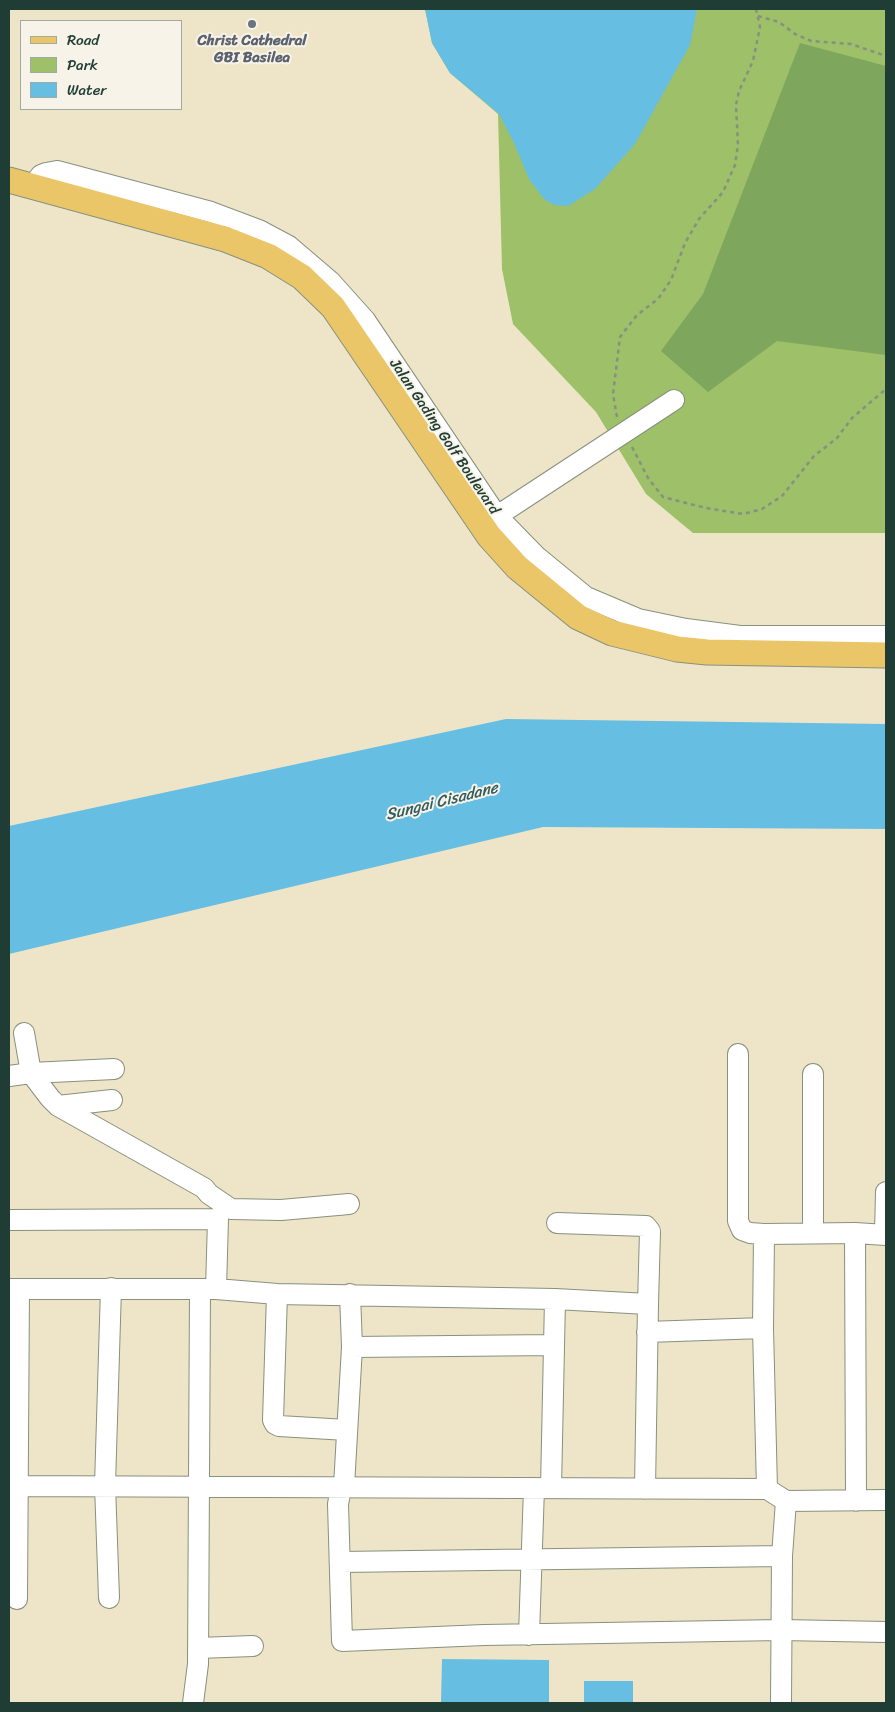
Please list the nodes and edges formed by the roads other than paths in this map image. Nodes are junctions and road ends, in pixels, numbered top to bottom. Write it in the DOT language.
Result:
graph roads {
  1 [pos="9,180"];
  2 [pos="34,186"];
  3 [pos="674,400"];
  4 [pos="497,516"];
  5 [pos="886,636"];
  6 [pos="886,656"];
  7 [pos="24,1032"];
  8 [pos="738,1054"];
  9 [pos="114,1069"];
  10 [pos="32,1072"];
  11 [pos="813,1074"];
  12 [pos="9,1076"];
  13 [pos="112,1100"];
  14 [pos="58,1106"];
  15 [pos="886,1192"];
  16 [pos="349,1204"];
  17 [pos="9,1220"];
  18 [pos="557,1223"];
  19 [pos="855,1233"];
  20 [pos="764,1234"];
  21 [pos="813,1234"];
  22 [pos="886,1234"];
  23 [pos="111,1288"];
  24 [pos="14,1289"];
  25 [pos="208,1289"];
  26 [pos="277,1294"];
  27 [pos="350,1294"];
  28 [pos="555,1299"];
  29 [pos="648,1304"];
  30 [pos="763,1328"];
  31 [pos="647,1332"];
  32 [pos="553,1345"];
  33 [pos="352,1347"];
  34 [pos="347,1430"];
  35 [pos="14,1486"];
  36 [pos="105,1486"];
  37 [pos="200,1486"];
  38 [pos="344,1486"];
  39 [pos="542,1488"];
  40 [pos="645,1489"];
  41 [pos="767,1489"];
  42 [pos="886,1500"];
  43 [pos="786,1501"];
  44 [pos="856,1501"];
  45 [pos="782,1556"];
  46 [pos="532,1559"];
  47 [pos="340,1562"];
  48 [pos="108,1598"];
  49 [pos="17,1599"];
  50 [pos="781,1630"];
  51 [pos="886,1632"];
  52 [pos="529,1635"];
  53 [pos="253,1646"];
  54 [pos="198,1648"];
  55 [pos="193,1703"];
  56 [pos="781,1703"];
  1 -- 2 [label="main road, Jalan Gading Golf Boulevard"];
  2 -- 4 [label="street, Jalan Gading Golf Boulevard"];
  2 -- 6 [label="main road, Jalan Gading Golf Boulevard"];
  3 -- 4 [label="street"];
  4 -- 5 [label="street, Jalan Gading Golf Boulevard"];
  7 -- 10 [label="street"];
  8 -- 20 [label="street"];
  9 -- 10 [label="street"];
  10 -- 12 [label="street"];
  10 -- 14 [label="street"];
  11 -- 21 [label="street"];
  13 -- 14 [label="street"];
  14 -- 16 [label="street"];
  15 -- 22 [label="street"];
  17 -- 25 [label="street"];
  18 -- 29 [label="street"];
  19 -- 21 [label="street"];
  19 -- 22 [label="street"];
  19 -- 44 [label="street"];
  20 -- 21 [label="street"];
  20 -- 30 [label="street"];
  23 -- 24 [label="street"];
  23 -- 25 [label="street"];
  23 -- 36 [label="street"];
  24 -- 35 [label="street"];
  25 -- 26 [label="street"];
  25 -- 37 [label="street"];
  26 -- 27 [label="street"];
  26 -- 34 [label="street"];
  27 -- 28 [label="street"];
  27 -- 33 [label="street"];
  28 -- 29 [label="street"];
  28 -- 32 [label="street"];
  29 -- 31 [label="street"];
  30 -- 31 [label="street"];
  30 -- 41 [label="street"];
  31 -- 40 [label="street"];
  32 -- 33 [label="street"];
  32 -- 39 [label="street"];
  33 -- 34 [label="street"];
  34 -- 38 [label="street"];
  35 -- 36 [label="street"];
  35 -- 49 [label="street"];
  36 -- 37 [label="street"];
  36 -- 48 [label="street"];
  37 -- 38 [label="street"];
  37 -- 54 [label="street"];
  38 -- 39 [label="street"];
  38 -- 47 [label="street"];
  39 -- 40 [label="street"];
  39 -- 46 [label="street"];
  40 -- 41 [label="street"];
  41 -- 43 [label="street"];
  42 -- 44 [label="street"];
  43 -- 44 [label="street"];
  43 -- 45 [label="street"];
  45 -- 46 [label="street"];
  45 -- 50 [label="street"];
  46 -- 47 [label="street"];
  46 -- 52 [label="street"];
  47 -- 52 [label="street"];
  50 -- 51 [label="street"];
  50 -- 52 [label="street"];
  50 -- 56 [label="street"];
  53 -- 54 [label="street"];
  54 -- 55 [label="street"];
}
